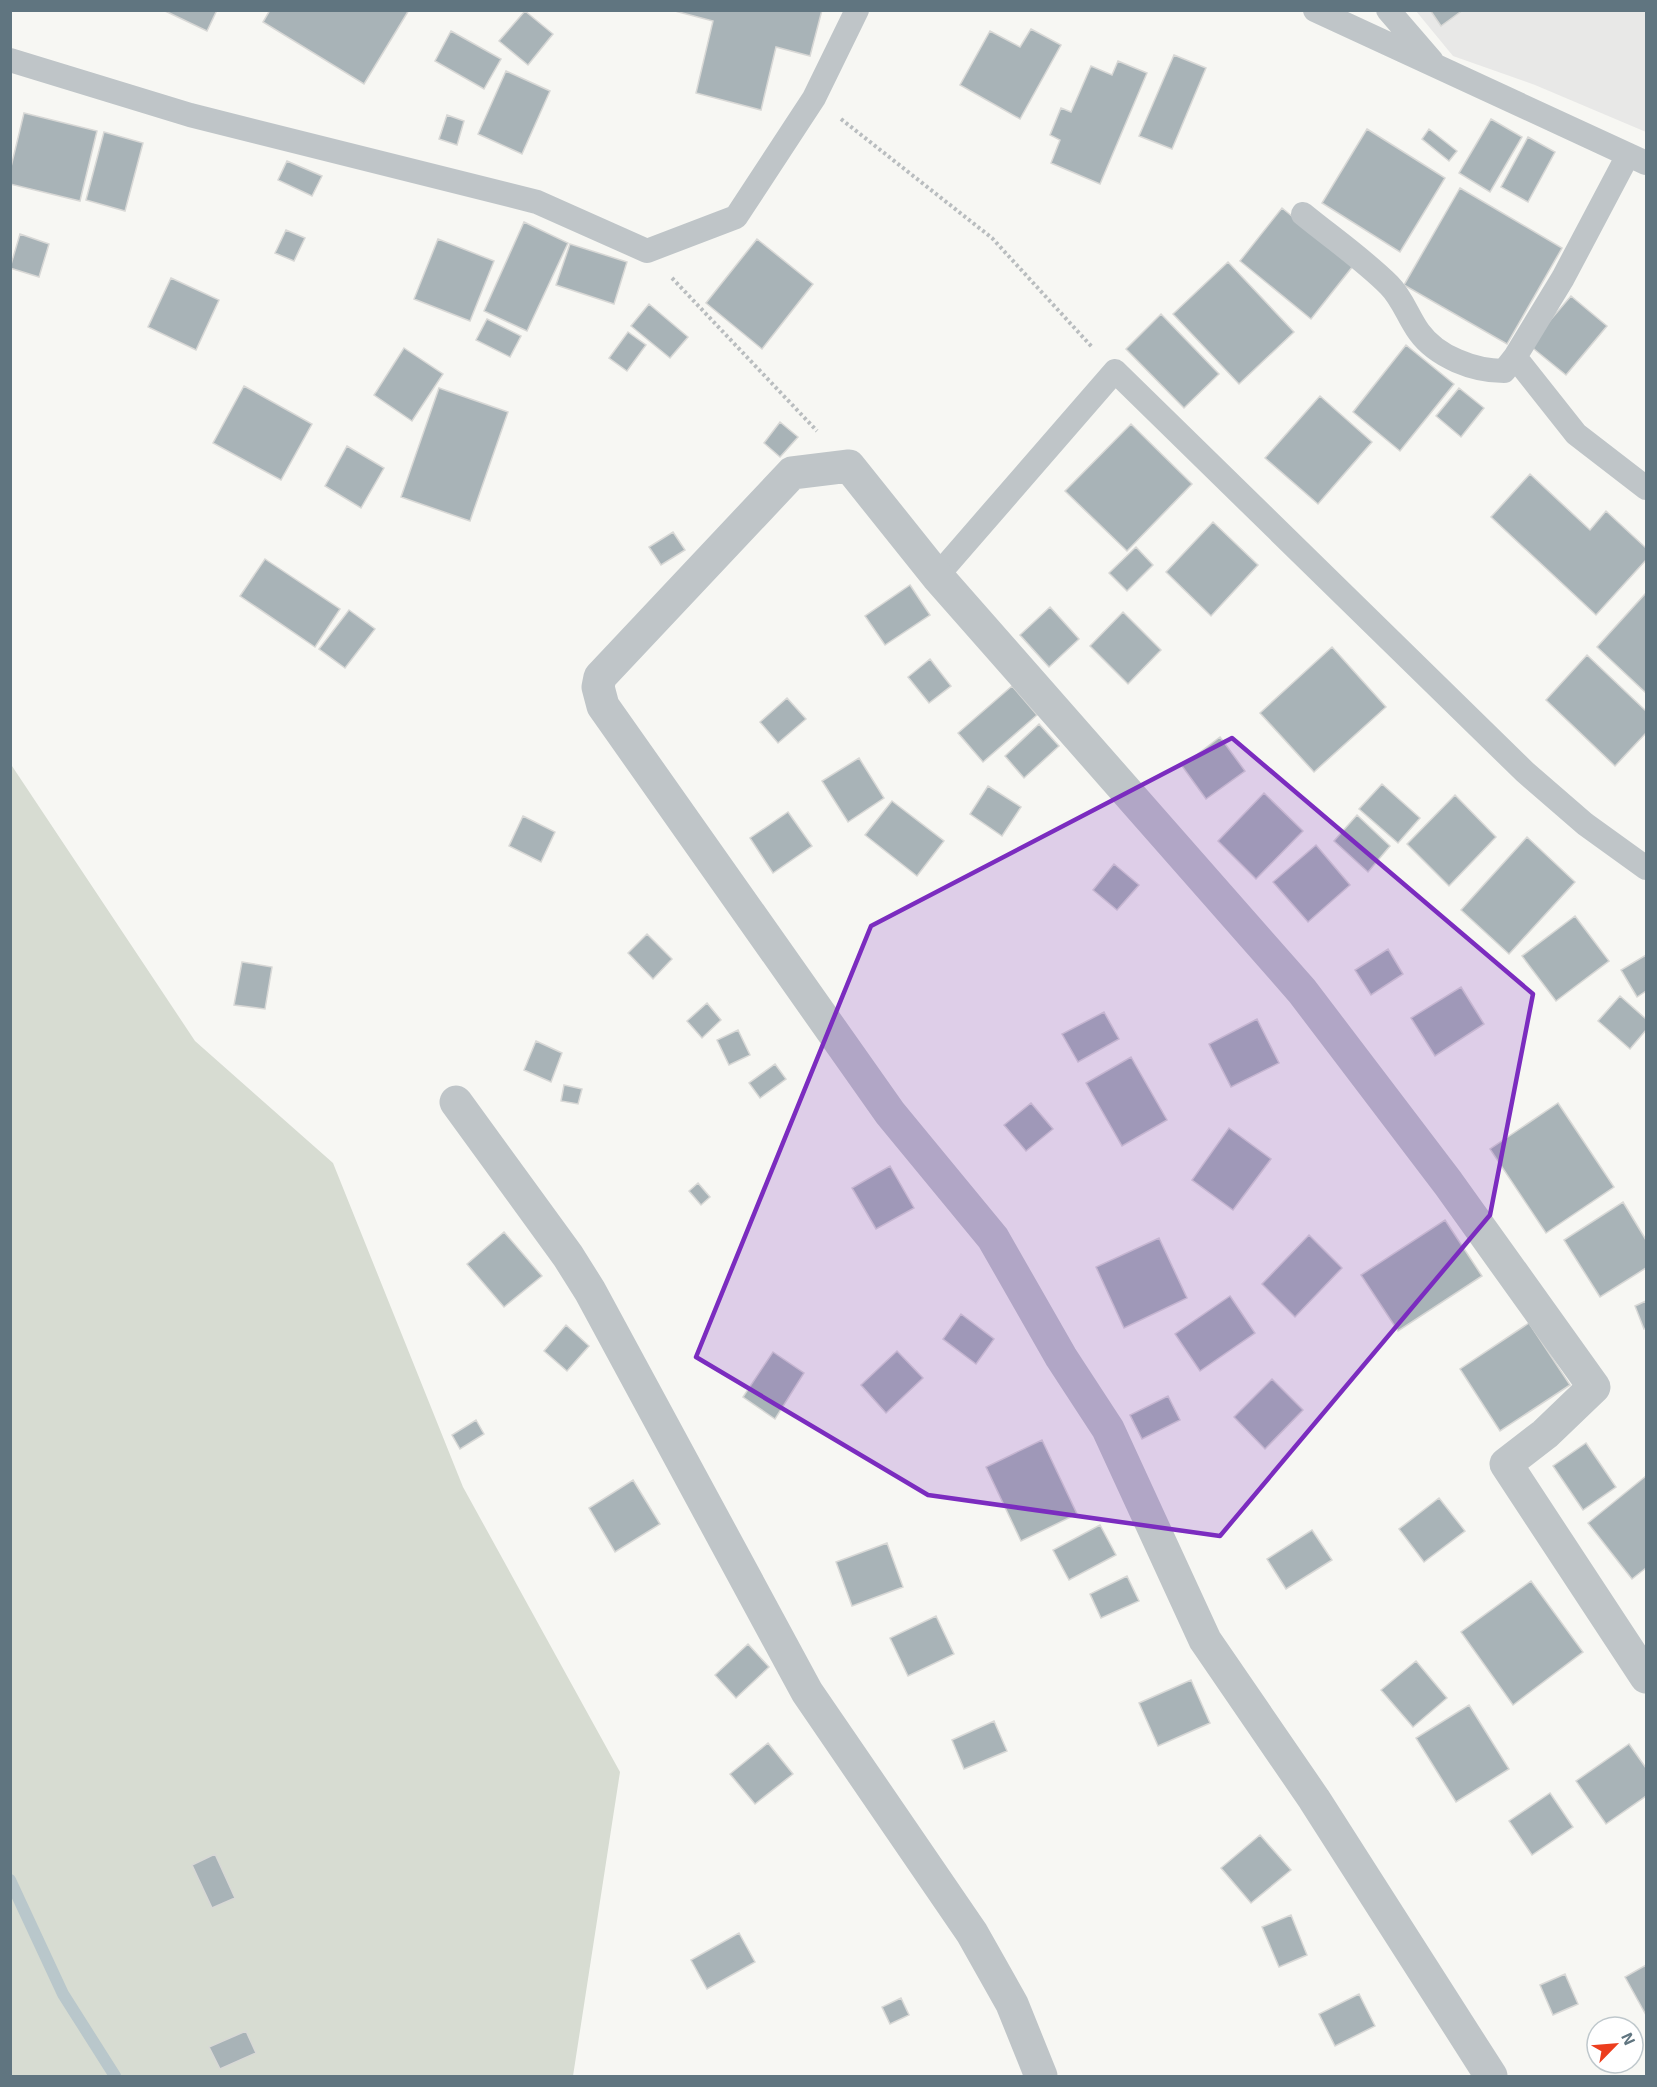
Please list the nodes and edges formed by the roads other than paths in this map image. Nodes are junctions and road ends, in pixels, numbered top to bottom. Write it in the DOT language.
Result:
graph roads {
  1 [pos="857,10"];
  2 [pos="1315,10"];
  3 [pos="1388,10"];
  4 [pos="10,60"];
  5 [pos="1439,69"];
  6 [pos="1637,159"];
  7 [pos="1303,214"];
  8 [pos="1515,357"];
  9 [pos="1647,488"];
  10 [pos="937,576"];
  11 [pos="1647,868"];
  12 [pos="456,1102"];
  13 [pos="1647,1677"];
  14 [pos="1041,2076"];
  15 [pos="1491,2076"];
  1 -- 4 [label="lane"];
  2 -- 5 [label="lane"];
  3 -- 5 [label="lane"];
  5 -- 6 [label="lane"];
  6 -- 8 [label="lane"];
  7 -- 8 [label="lane"];
  8 -- 9 [label="lane"];
  10 -- 11 [label="lane"];
  10 -- 13 [label="street"];
  10 -- 15 [label="street"];
  12 -- 14 [label="street"];
}
